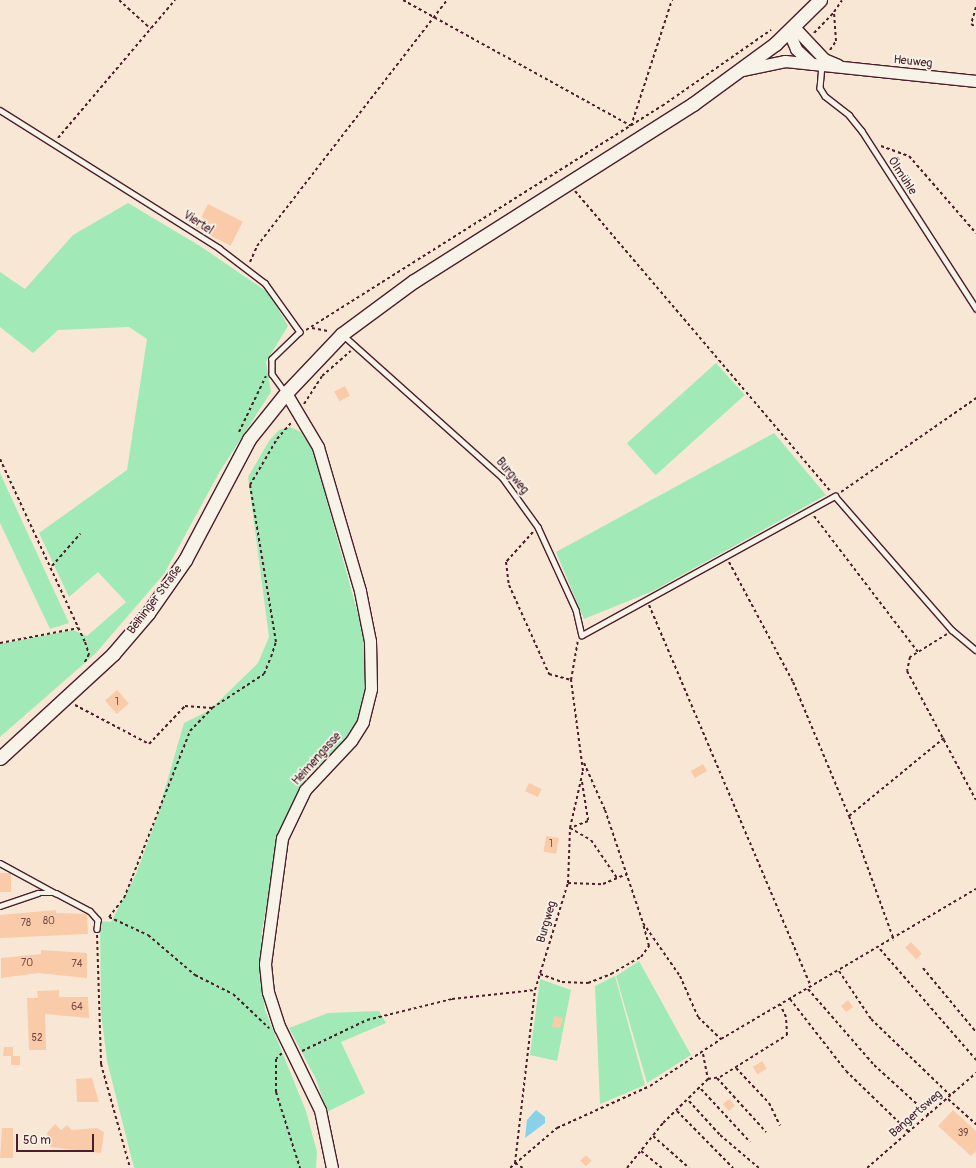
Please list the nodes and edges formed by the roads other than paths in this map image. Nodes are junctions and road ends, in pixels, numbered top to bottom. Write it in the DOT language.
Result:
graph roads {
  1 [pos="820,0"];
  2 [pos="794,27"];
  3 [pos="819,64"];
  4 [pos="742,70"];
  5 [pos="976,81"];
  6 [pos="0,110"];
  7 [pos="976,308"];
  8 [pos="342,334"];
  9 [pos="286,393"];
  10 [pos="976,650"];
  11 [pos="0,758"];
  12 [pos="0,863"];
  13 [pos="56,893"];
  14 [pos="0,906"];
  15 [pos="97,930"];
  16 [pos="332,1168"];
  1 -- 2 [label="main road, Beihinger Straße"];
  2 -- 3 [label="street"];
  2 -- 4 [label="main road, Beihinger Straße"];
  3 -- 4 [label="street"];
  3 -- 5 [label="street, Heuweg"];
  3 -- 7 [label="lane, Ölmühle"];
  4 -- 8 [label="main road, Beihinger Straße"];
  6 -- 9 [label="lane, Viertel"];
  8 -- 9 [label="main road, Beihinger Straße"];
  8 -- 10 [label="lane, Burgweg"];
  9 -- 11 [label="main road, Beihinger Straße"];
  9 -- 16 [label="street, Heimengasse"];
  12 -- 13 [label="lane"];
  13 -- 14 [label="lane"];
  13 -- 15 [label="lane"];
}
